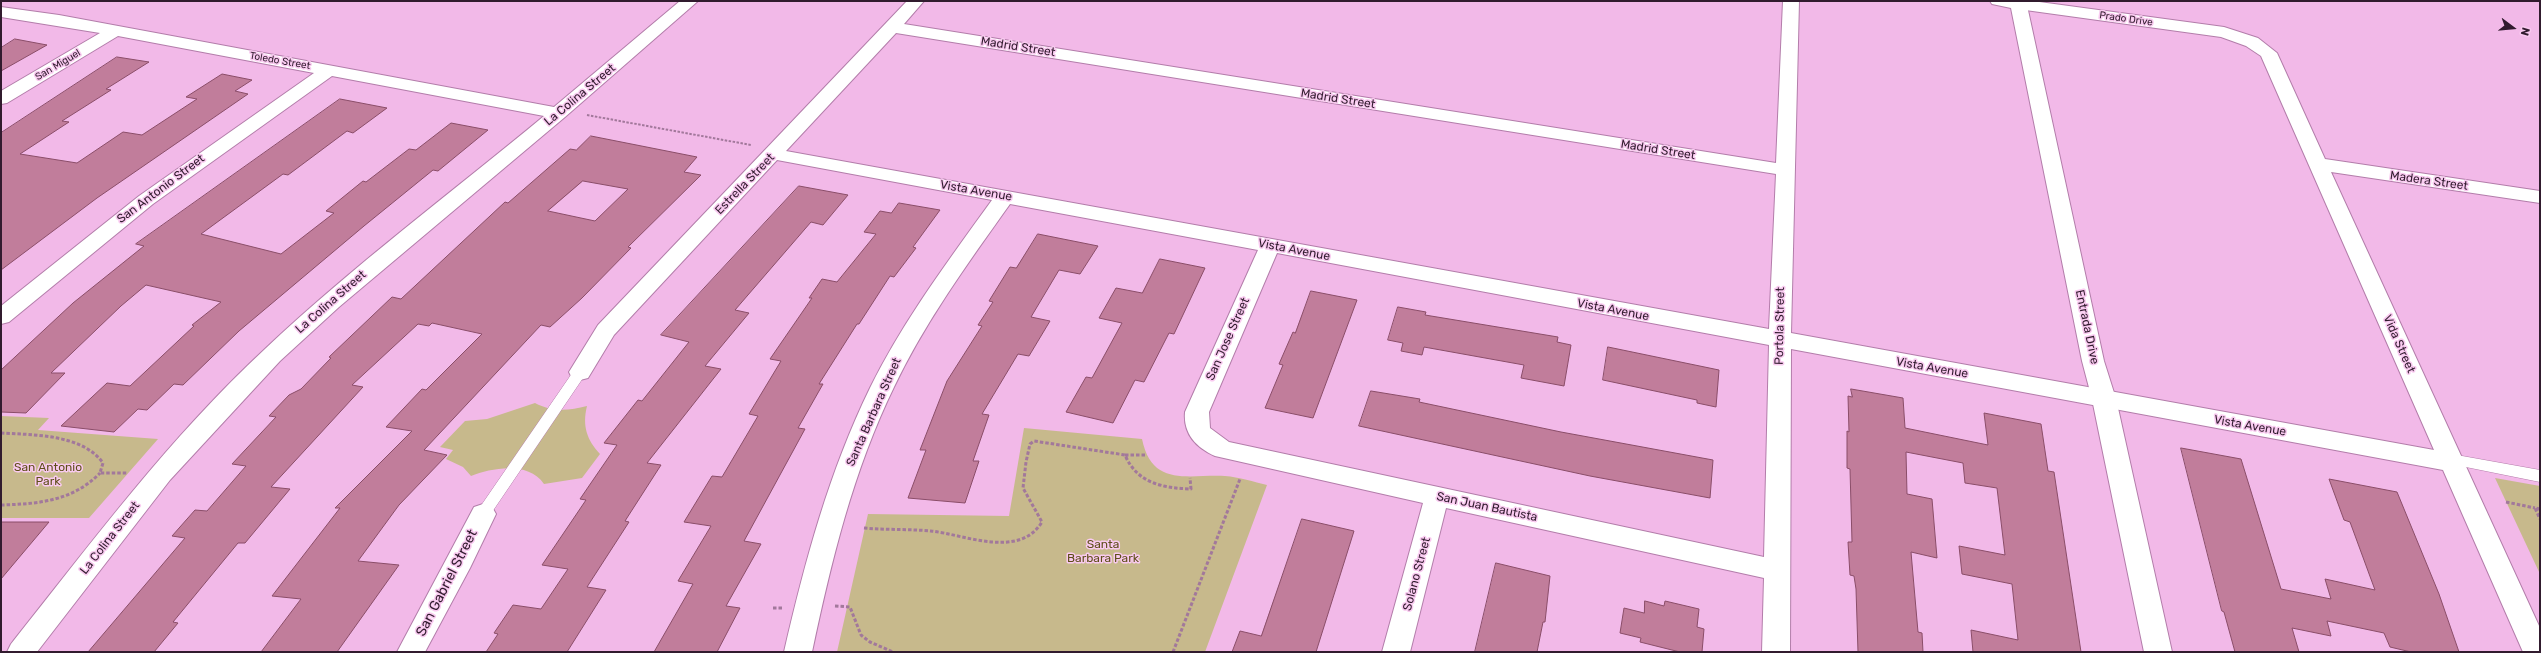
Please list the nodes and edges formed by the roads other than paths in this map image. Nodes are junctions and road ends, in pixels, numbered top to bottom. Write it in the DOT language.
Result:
graph roads {
  1 [pos="690,1"];
  2 [pos="916,1"];
  3 [pos="1792,1"];
  4 [pos="1998,1"];
  5 [pos="2018,2"];
  6 [pos="1,12"];
  7 [pos="892,27"];
  8 [pos="115,31"];
  9 [pos="2252,42"];
  10 [pos="329,70"];
  11 [pos="1,99"];
  12 [pos="570,114"];
  13 [pos="765,150"];
  14 [pos="2319,164"];
  15 [pos="1784,170"];
  16 [pos="1005,196"];
  17 [pos="2540,197"];
  18 [pos="1270,245"];
  19 [pos="1,317"];
  20 [pos="1780,341"];
  21 [pos="580,372"];
  22 [pos="2104,399"];
  23 [pos="1200,434"];
  24 [pos="2452,461"];
  25 [pos="2540,476"];
  26 [pos="1437,496"];
  27 [pos="483,514"];
  28 [pos="1777,570"];
  29 [pos="21,652"];
  30 [pos="411,652"];
  31 [pos="798,652"];
  32 [pos="1396,652"];
  33 [pos="1776,652"];
  34 [pos="2158,652"];
  35 [pos="2537,652"];
  1 -- 12 [label="street, La Colina Street"];
  2 -- 7 [label="street, Estrella Street"];
  3 -- 15 [label="street, Portola Street"];
  4 -- 5 [label="street, Prado Drive"];
  5 -- 9 [label="street, Prado Drive"];
  5 -- 22 [label="street, Entrada Drive"];
  6 -- 8 [label="street, Toledo Street"];
  7 -- 13 [label="street, Estrella Street"];
  7 -- 15 [label="street, Madrid Street"];
  8 -- 10 [label="street, Toledo Street"];
  8 -- 11 [label="street, San Miguel"];
  9 -- 14 [label="street, Vida Street"];
  10 -- 12 [label="street, Toledo Street"];
  10 -- 19 [label="street, San Antonio Street"];
  12 -- 29 [label="street, La Colina Street"];
  13 -- 16 [label="street, Vista Avenue"];
  13 -- 21 [label="street, Estrella Street"];
  14 -- 17 [label="street, Madera Street"];
  14 -- 24 [label="street, Vida Street"];
  15 -- 20 [label="street, Portola Street"];
  16 -- 18 [label="street, Vista Avenue"];
  16 -- 31 [label="street, Santa Barbara Street"];
  18 -- 20 [label="street, Vista Avenue"];
  18 -- 23 [label="street, San Jose Street"];
  20 -- 22 [label="street, Vista Avenue"];
  20 -- 28 [label="street, Portola Street"];
  21 -- 27 [label="lane"];
  22 -- 24 [label="street, Vista Avenue"];
  22 -- 34 [label="street, Entrada Drive"];
  23 -- 26 [label="street, San Juan Bautista"];
  24 -- 25 [label="lane"];
  24 -- 35 [label="street, Vida Street"];
  26 -- 28 [label="street, San Juan Bautista"];
  26 -- 32 [label="street, Solano Street"];
  27 -- 30 [label="street, San Gabriel Street"];
  28 -- 33 [label="street, Portola Street"];
}
